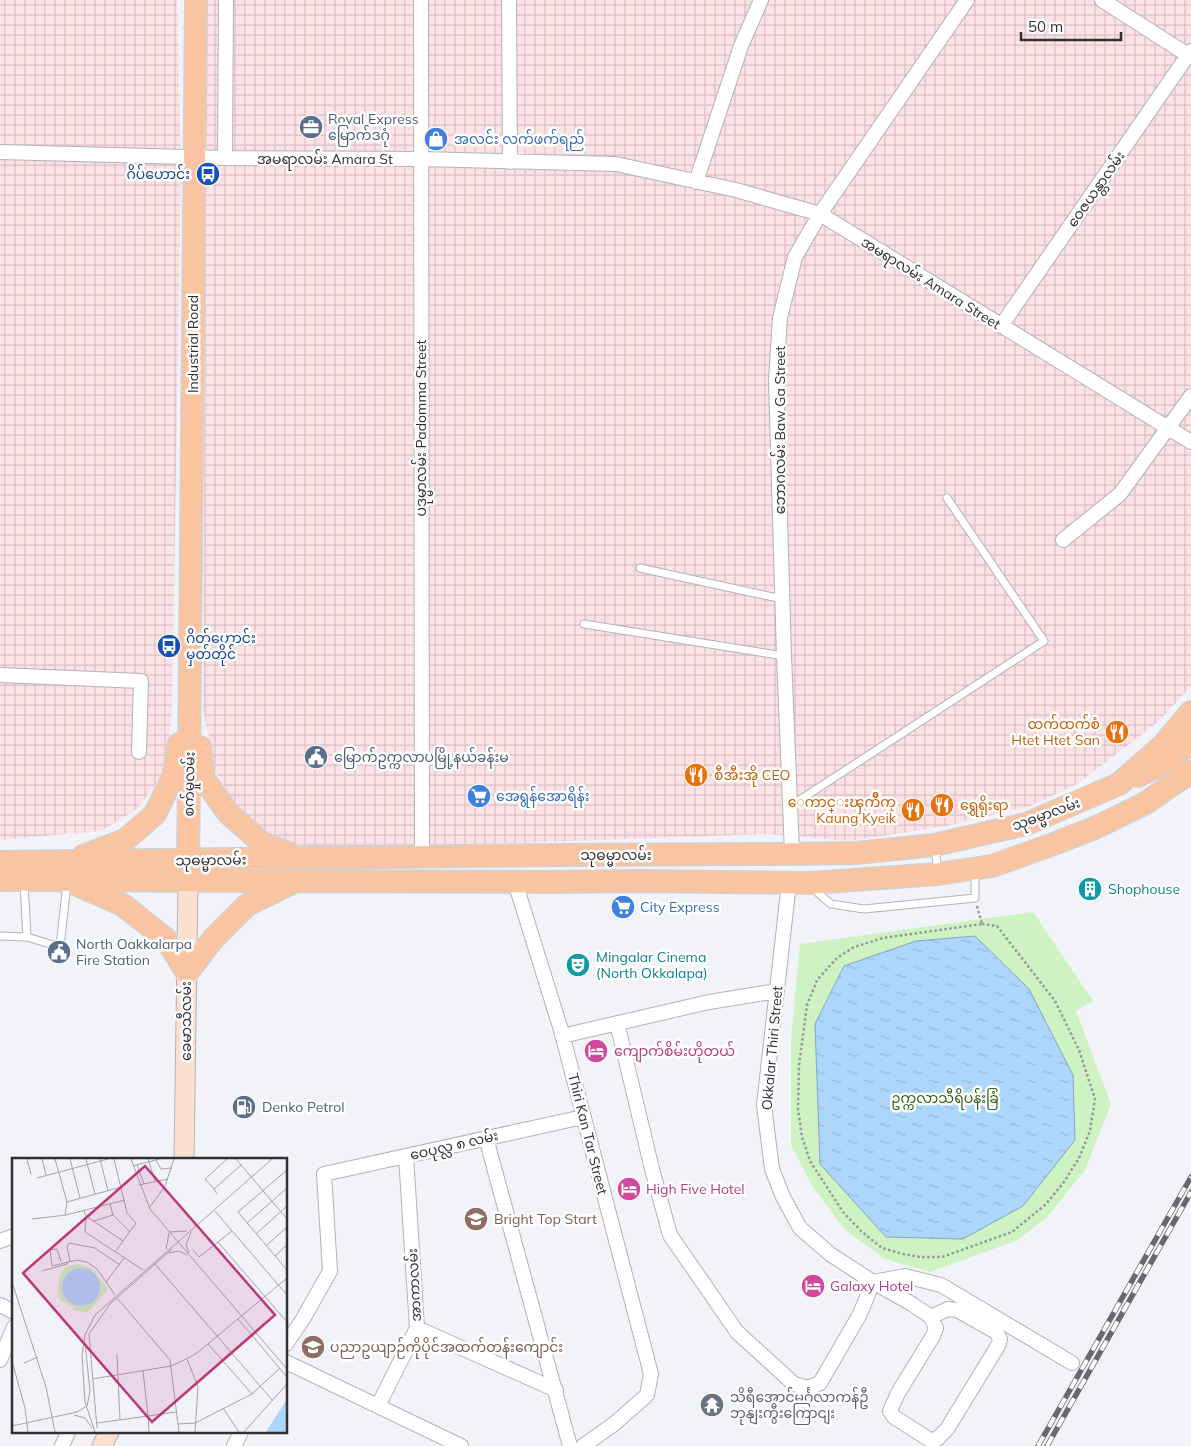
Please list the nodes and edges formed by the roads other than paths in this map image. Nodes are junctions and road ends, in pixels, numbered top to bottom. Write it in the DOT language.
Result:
graph roads {
  1 [pos="196,0"];
  2 [pos="226,0"];
  3 [pos="421,0"];
  4 [pos="509,0"];
  5 [pos="761,0"];
  6 [pos="967,0"];
  7 [pos="1102,0"];
  8 [pos="1190,54"];
  9 [pos="0,152"];
  10 [pos="194,156"];
  11 [pos="225,158"];
  12 [pos="420,159"];
  13 [pos="510,162"];
  14 [pos="650,172"];
  15 [pos="696,182"];
  16 [pos="820,214"];
  17 [pos="1001,326"];
  18 [pos="1191,396"];
  19 [pos="1168,427"];
  20 [pos="1191,442"];
  21 [pos="946,498"];
  22 [pos="1063,540"];
  23 [pos="640,568"];
  24 [pos="782,599"];
  25 [pos="584,624"];
  26 [pos="784,656"];
  27 [pos="0,676"];
  28 [pos="190,687"];
  29 [pos="1191,712"];
  30 [pos="1191,742"];
  31 [pos="1191,750"];
  32 [pos="139,752"];
  33 [pos="1191,772"];
  34 [pos="1119,784"];
  35 [pos="1144,804"];
  36 [pos="789,808"];
  37 [pos="934,845"];
  38 [pos="792,853"];
  39 [pos="422,856"];
  40 [pos="300,858"];
  41 [pos="187,861"];
  42 [pos="0,862"];
  43 [pos="975,868"];
  44 [pos="24,871"];
  45 [pos="68,871"];
  46 [pos="938,874"];
  47 [pos="0,880"];
  48 [pos="300,880"];
  49 [pos="188,882"];
  50 [pos="519,882"];
  51 [pos="789,883"];
  52 [pos="811,883"];
  53 [pos="0,936"];
  54 [pos="27,937"];
  55 [pos="187,973"];
  56 [pos="777,990"];
  57 [pos="617,1023"];
  58 [pos="562,1036"];
  59 [pos="583,1117"];
  60 [pos="486,1138"];
  61 [pos="406,1156"];
  62 [pos="184,1158"];
  63 [pos="12,1237"];
  64 [pos="0,1241"];
  65 [pos="873,1282"];
  66 [pos="0,1305"];
  67 [pos="12,1311"];
  68 [pos="931,1317"];
  69 [pos="417,1328"];
  70 [pos="12,1332"];
  71 [pos="288,1341"];
  72 [pos="0,1360"];
  73 [pos="288,1363"];
  74 [pos="1072,1363"];
  75 [pos="556,1390"];
  76 [pos="378,1406"];
  77 [pos="67,1434"];
  78 [pos="107,1434"];
  79 [pos="62,1446"];
  80 [pos="102,1446"];
  81 [pos="461,1446"];
  82 [pos="570,1446"];
  83 [pos="582,1446"];
  1 -- 10 [label="main road, Industrial Road"];
  2 -- 11 [label="street"];
  3 -- 12 [label="street, ပဒုမ္မာလမ်း Padomma Street"];
  4 -- 13 [label="street"];
  5 -- 15 [label="street"];
  6 -- 16 [label="street, ဘောဂလမ်း Baw Ga Street"];
  7 -- 8 [label="street"];
  8 -- 17 [label="street, ဝေဇယန္တာလမ်း"];
  9 -- 10 [label="street, အမရာလမ်း Amara St"];
  10 -- 11 [label="street, အမရာလမ်း Amara St"];
  10 -- 28 [label="main road, Industrial Road"];
  11 -- 12 [label="street, အမရာလမ်း Amara St"];
  12 -- 13 [label="street, အမရာလမ်း Amara St"];
  12 -- 39 [label="street, ပဒုမ္မာလမ်း Padomma Street"];
  13 -- 14 [label="street, အမရာလမ်း Amara St"];
  14 -- 15 [label="street, အမရာလမ်း Amara Street"];
  15 -- 16 [label="street, အမရာလမ်း Amara Street"];
  16 -- 17 [label="street, အမရာလမ်း Amara Street"];
  16 -- 24 [label="street, ဘောဂလမ်း Baw Ga Street"];
  17 -- 19 [label="street, အမရာလမ်း Amara Street"];
  18 -- 19 [label="street"];
  19 -- 20 [label="street, အမရာလမ်း Amara Street"];
  19 -- 22 [label="street"];
  21 -- 36 [label="lane"];
  23 -- 24 [label="lane"];
  24 -- 26 [label="street, ဘောဂလမ်း Baw Ga Street"];
  25 -- 26 [label="lane"];
  26 -- 36 [label="street, ဘောဂလမ်း Baw Ga Street"];
  27 -- 32 [label="street"];
  28 -- 40 [label="main road"];
  28 -- 41 [label="main road, စက်မှုလမ်း"];
  28 -- 45 [label="main road"];
  29 -- 34 [label="main road, သုဓမ္မာလမ်း"];
  30 -- 34 [label="main road"];
  31 -- 35 [label="main road"];
  33 -- 35 [label="main road, သုဓမ္မာလမ်း"];
  34 -- 37 [label="main road, သုဓမ္မာလမ်း"];
  35 -- 43 [label="main road, သုဓမ္မာလမ်း"];
  36 -- 38 [label="street, ဘောဂလမ်း Baw Ga Street"];
  37 -- 38 [label="main road, သုဓမ္မာလမ်း"];
  37 -- 46 [label="lane"];
  38 -- 39 [label="main road, သုဓမ္မာလမ်း"];
  39 -- 40 [label="main road, သုဓမ္မာလမ်း"];
  40 -- 41 [label="main road, သုဓမ္မာလမ်း"];
  41 -- 45 [label="main road, သုဓမ္မာလမ်း"];
  41 -- 49 [label="main road, စက်မှုလမ်း"];
  42 -- 44 [label="main road, သုဓမ္မာလမ်း"];
  43 -- 46 [label="main road, သုဓမ္မာလမ်း"];
  43 -- 52 [label="lane"];
  44 -- 45 [label="main road, သုဓမ္မာလမ်း"];
  44 -- 47 [label="main road, သုဓမ္မာလမ်း"];
  44 -- 54 [label="lane"];
  45 -- 49 [label="main road, သုဓမ္မာလမ်း"];
  45 -- 54 [label="lane"];
  45 -- 55 [label="main road"];
  46 -- 52 [label="main road, သုဓမ္မာလမ်း"];
  48 -- 49 [label="main road, သုဓမ္မာလမ်း"];
  48 -- 50 [label="main road, သုဓမ္မာလမ်း"];
  48 -- 55 [label="main road"];
  49 -- 55 [label="main road, ခေမာသီလမ်း"];
  50 -- 51 [label="main road, သုဓမ္မာလမ်း"];
  50 -- 58 [label="street, Thiri Kan Tar Street"];
  51 -- 52 [label="main road, သုဓမ္မာလမ်း"];
  51 -- 56 [label="street, Okkalar Thiri Street"];
  53 -- 54 [label="lane"];
  55 -- 62 [label="main road, ခေမာသီလမ်း"];
  56 -- 57 [label="street"];
  56 -- 65 [label="street, Okkalar Thiri Street"];
  57 -- 58 [label="street"];
  57 -- 65 [label="street"];
  58 -- 59 [label="street, Thiri Kan Tar Street"];
  59 -- 60 [label="street, ဝေပုလ္လ ၈ လမ်း"];
  59 -- 83 [label="street, Thiri Kan Tar Street"];
  60 -- 61 [label="street, ဝေပုလ္လ ၈ လမ်း"];
  60 -- 75 [label="street"];
  61 -- 69 [label="street, အာကာလမ်း"];
  61 -- 71 [label="street, ဝေပုလ္လ ၈ လမ်း"];
  63 -- 64 [label="street"];
  65 -- 68 [label="street, Okkalar Thiri Street"];
  65 -- 74 [label="street"];
  66 -- 67 [label="street"];
  68 -- 68 [label="street"];
  69 -- 75 [label="street"];
  69 -- 76 [label="street, အာကာလမ်း"];
  70 -- 72 [label="street"];
  73 -- 76 [label="street"];
  75 -- 82 [label="street"];
  76 -- 81 [label="street"];
  77 -- 79 [label="street"];
  78 -- 80 [label="main road"];
}
